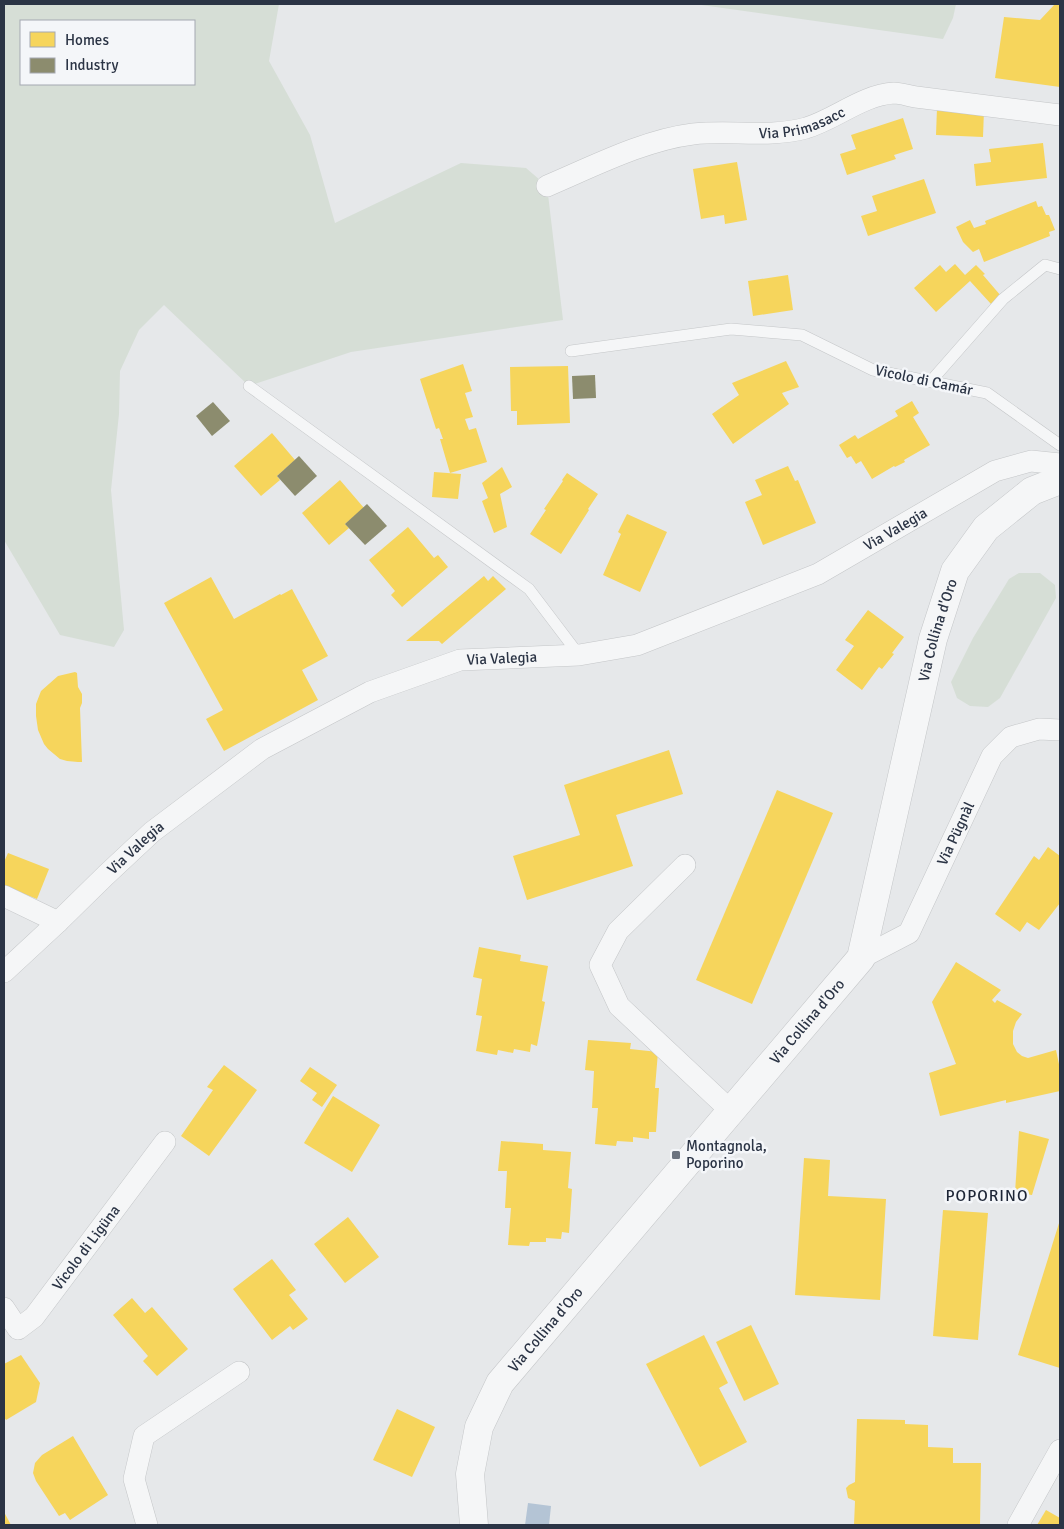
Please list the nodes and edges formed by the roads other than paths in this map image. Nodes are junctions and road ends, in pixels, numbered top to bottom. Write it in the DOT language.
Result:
graph roads {
  1 [pos="1060,115"];
  2 [pos="547,186"];
  3 [pos="1060,269"];
  4 [pos="571,351"];
  5 [pos="931,381"];
  6 [pos="249,386"];
  7 [pos="1060,445"];
  8 [pos="1060,464"];
  9 [pos="1060,480"];
  10 [pos="580,655"];
  11 [pos="1060,730"];
  12 [pos="685,865"];
  13 [pos="4,896"];
  14 [pos="58,922"];
  15 [pos="861,958"];
  16 [pos="4,972"];
  17 [pos="730,1111"];
  18 [pos="165,1142"];
  19 [pos="4,1308"];
  20 [pos="239,1372"];
  21 [pos="1060,1450"];
  22 [pos="147,1525"];
  23 [pos="474,1525"];
  24 [pos="1018,1525"];
  1 -- 2 [label="street, Via Primasacc"];
  3 -- 5 [label="lane"];
  4 -- 5 [label="lane, Vicolo di Camár"];
  5 -- 7 [label="lane, Vicolo di Camár"];
  6 -- 10 [label="lane"];
  8 -- 10 [label="street, Via Valegia"];
  9 -- 15 [label="street, Via Collina d'Oro"];
  10 -- 14 [label="street, Via Valegia"];
  11 -- 15 [label="street, Via Pügnàl"];
  12 -- 17 [label="street"];
  13 -- 14 [label="street"];
  14 -- 16 [label="street, Via Valegia"];
  15 -- 17 [label="street, Via Collina d'Oro"];
  17 -- 23 [label="street, Via Collina d'Oro"];
  18 -- 19 [label="street, Vicolo di Ligüna"];
  20 -- 22 [label="street"];
  21 -- 24 [label="street"];
}
